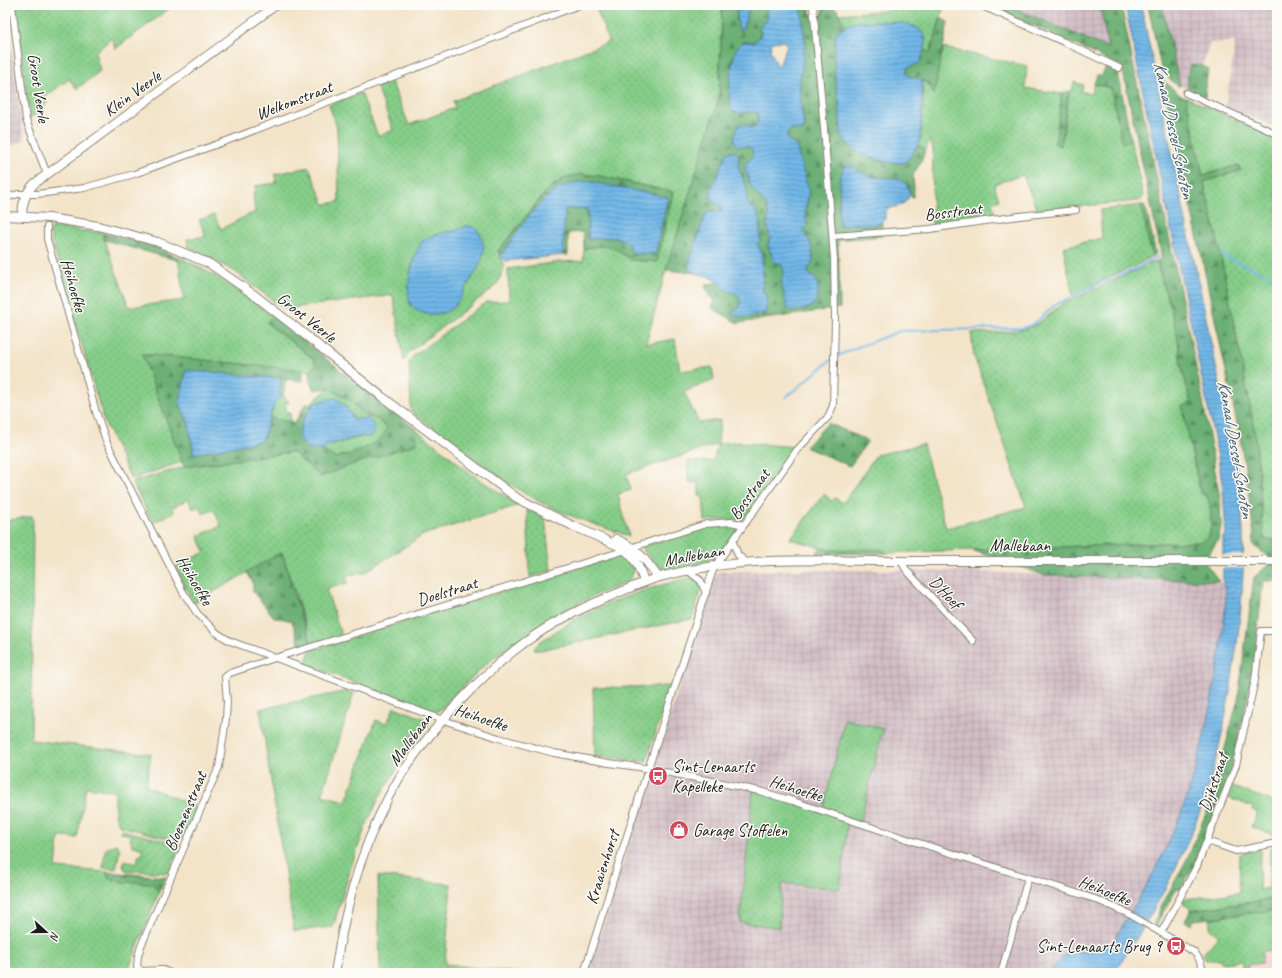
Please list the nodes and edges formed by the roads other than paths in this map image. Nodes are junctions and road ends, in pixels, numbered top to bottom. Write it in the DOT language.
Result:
graph roads {
  1 [pos="12,5"];
  2 [pos="276,5"];
  3 [pos="579,5"];
  4 [pos="813,5"];
  5 [pos="980,5"];
  6 [pos="564,8"];
  7 [pos="1119,68"];
  8 [pos="1186,93"];
  9 [pos="1277,134"];
  10 [pos="47,174"];
  11 [pos="26,194"];
  12 [pos="5,198"];
  13 [pos="1076,210"];
  14 [pos="5,216"];
  15 [pos="22,217"];
  16 [pos="47,227"];
  17 [pos="833,236"];
  18 [pos="744,525"];
  19 [pos="733,542"];
  20 [pos="630,549"];
  21 [pos="902,561"];
  22 [pos="1277,561"];
  23 [pos="746,562"];
  24 [pos="716,566"];
  25 [pos="687,570"];
  26 [pos="658,577"];
  27 [pos="644,582"];
  28 [pos="706,593"];
  29 [pos="1277,631"];
  30 [pos="973,642"];
  31 [pos="275,658"];
  32 [pos="443,720"];
  33 [pos="648,769"];
  34 [pos="1207,841"];
  35 [pos="1277,844"];
  36 [pos="1028,878"];
  37 [pos="1161,933"];
  38 [pos="170,973"];
  39 [pos="335,973"];
  40 [pos="584,973"];
  41 [pos="1001,973"];
  42 [pos="1203,973"];
  1 -- 10 [label="street, Groot Veerle"];
  2 -- 10 [label="main road, Klein Veerle"];
  3 -- 6 [label="street, Welkomstraat"];
  4 -- 17 [label="street, Bosstraat"];
  5 -- 7 [label="street"];
  6 -- 11 [label="street, Welkomstraat"];
  8 -- 9 [label="street"];
  10 -- 11 [label="main road, Klein Veerle"];
  11 -- 12 [label="street"];
  11 -- 15 [label="main road"];
  13 -- 17 [label="street, Bosstraat"];
  14 -- 15 [label="main road, Groot Veerle"];
  15 -- 20 [label="main road, Groot Veerle"];
  16 -- 31 [label="street, Heihoefke"];
  17 -- 18 [label="street, Bosstraat"];
  18 -- 19 [label="street, Bosstraat"];
  18 -- 20 [label="street, Doelstraat"];
  19 -- 23 [label="street"];
  19 -- 24 [label="street, Bosstraat"];
  20 -- 26 [label="main road, Groot Veerle"];
  20 -- 27 [label="main road, Groot Veerle"];
  20 -- 31 [label="street, Doelstraat"];
  21 -- 22 [label="main road, Mallebaan"];
  21 -- 23 [label="main road, Mallebaan"];
  21 -- 30 [label="street, D'Hoef"];
  23 -- 24 [label="main road, Mallebaan"];
  24 -- 25 [label="main road, Mallebaan"];
  24 -- 28 [label="street, Bosstraat"];
  25 -- 26 [label="main road, Mallebaan"];
  25 -- 28 [label="street"];
  26 -- 27 [label="main road, Mallebaan"];
  27 -- 32 [label="main road, Mallebaan"];
  28 -- 33 [label="street, Bosstraat"];
  29 -- 34 [label="street, Dijkstraat"];
  31 -- 32 [label="street, Heihoefke"];
  31 -- 38 [label="street, Bloemenstraat"];
  32 -- 33 [label="street, Heihoefke"];
  32 -- 39 [label="main road, Mallebaan"];
  33 -- 36 [label="street, Heihoefke"];
  33 -- 40 [label="street, Kraaienhorst"];
  34 -- 35 [label="street"];
  34 -- 37 [label="street, Dijkstraat"];
  36 -- 37 [label="street, Heihoefke"];
  36 -- 41 [label="street"];
  37 -- 42 [label="street, Heihoefke"];
}
